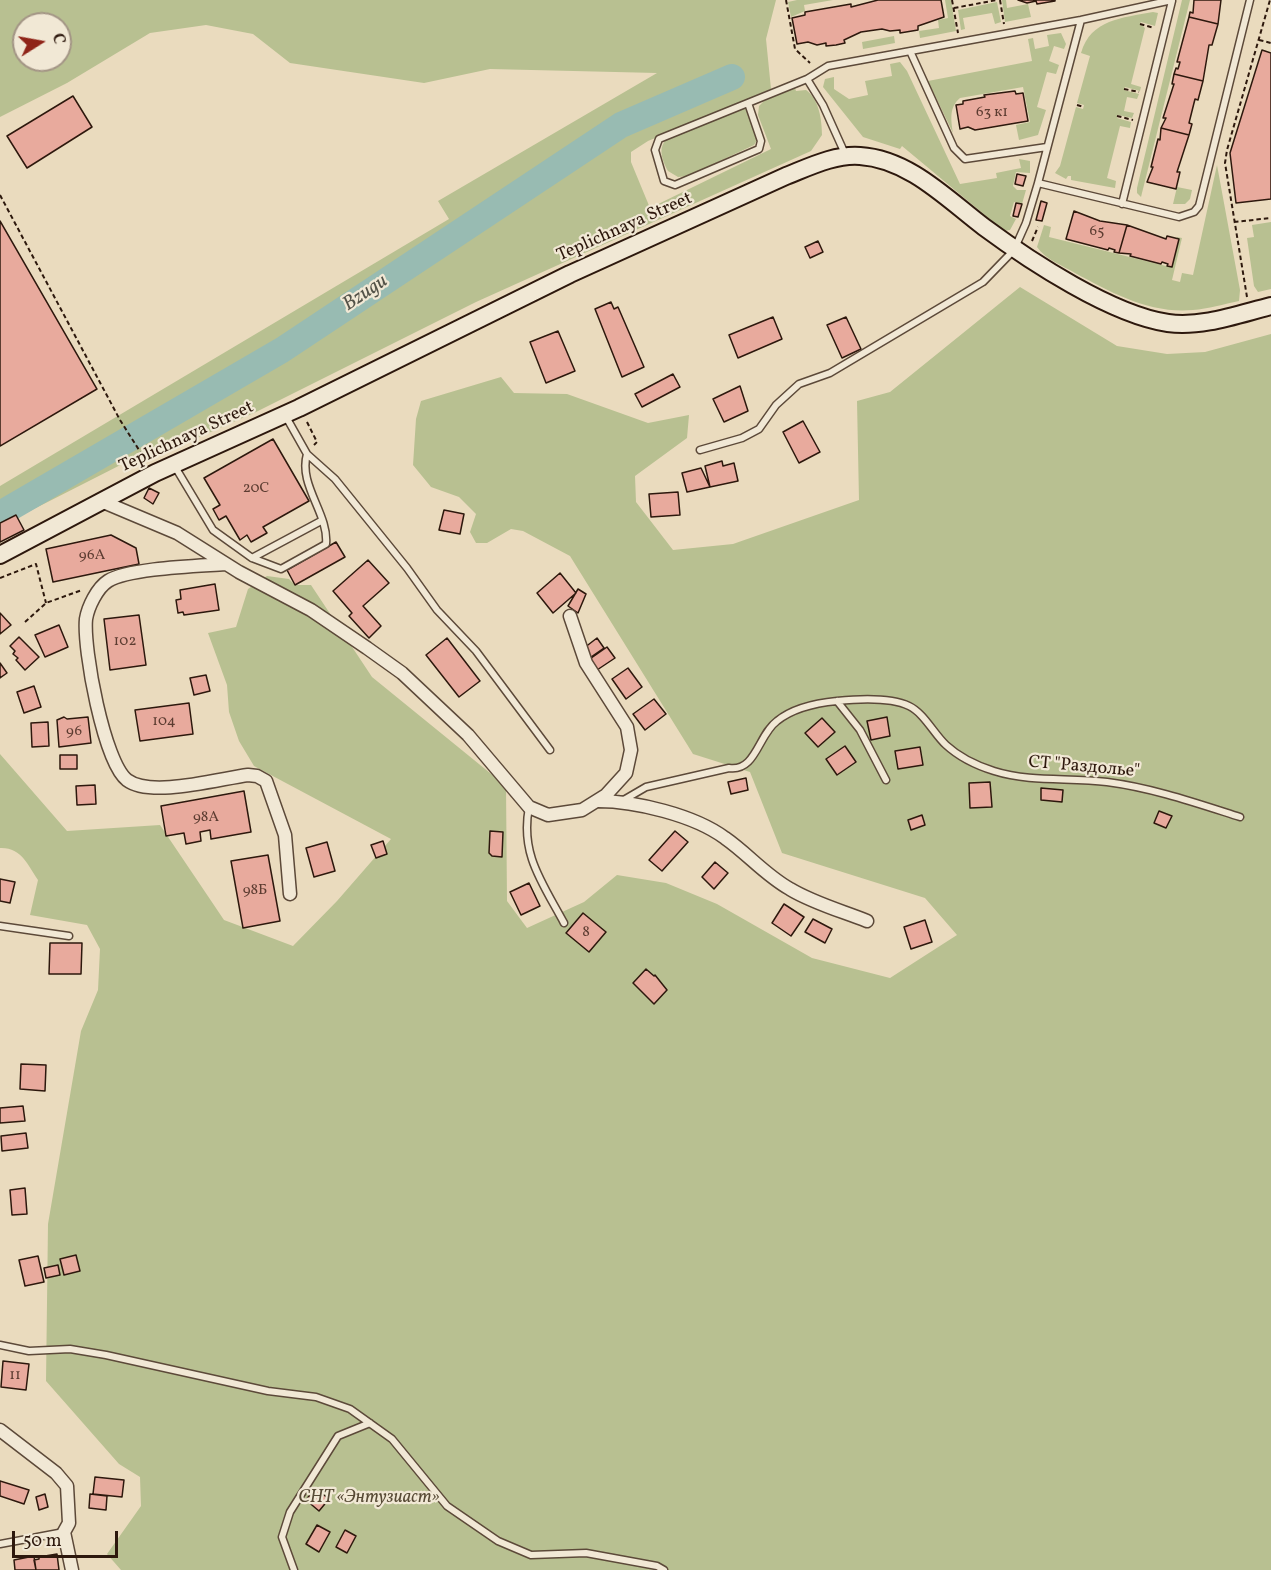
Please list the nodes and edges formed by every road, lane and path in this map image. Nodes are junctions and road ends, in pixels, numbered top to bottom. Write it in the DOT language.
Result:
graph roads {
  1 [pos="786,0"];
  2 [pos="952,0"];
  3 [pos="999,0"];
  4 [pos="1250,0"];
  5 [pos="1270,0"];
  6 [pos="1172,1"];
  7 [pos="1162,3"];
  8 [pos="954,8"];
  9 [pos="1081,20"];
  10 [pos="1140,24"];
  11 [pos="1005,28"];
  12 [pos="959,36"];
  13 [pos="1259,40"];
  14 [pos="1271,43"];
  15 [pos="910,51"];
  16 [pos="810,63"];
  17 [pos="807,79"];
  18 [pos="748,103"];
  19 [pos="1077,105"];
  20 [pos="1084,107"];
  21 [pos="1047,147"];
  22 [pos="847,157"];
  23 [pos="1038,183"];
  24 [pos="0,195"];
  25 [pos="1122,204"];
  26 [pos="1271,218"];
  27 [pos="1234,222"];
  28 [pos="1038,227"];
  29 [pos="1022,250"];
  30 [pos="1248,300"];
  31 [pos="1271,306"];
  32 [pos="285,414"];
  33 [pos="304,416"];
  34 [pos="137,447"];
  35 [pos="700,450"];
  36 [pos="306,454"];
  37 [pos="174,465"];
  38 [pos="101,501"];
  39 [pos="321,521"];
  40 [pos="0,555"];
  41 [pos="252,558"];
  42 [pos="225,564"];
  43 [pos="0,578"];
  44 [pos="107,581"];
  45 [pos="46,603"];
  46 [pos="570,616"];
  47 [pos="25,622"];
  48 [pos="837,701"];
  49 [pos="550,750"];
  50 [pos="886,780"];
  51 [pos="596,801"];
  52 [pos="621,801"];
  53 [pos="529,807"];
  54 [pos="1240,817"];
  55 [pos="290,894"];
  56 [pos="867,921"];
  57 [pos="564,923"];
  58 [pos="0,926"];
  59 [pos="69,936"];
  60 [pos="0,1345"];
  61 [pos="370,1423"];
  62 [pos="0,1431"];
  63 [pos="64,1532"];
  64 [pos="0,1544"];
  65 [pos="72,1570"];
  66 [pos="294,1570"];
  67 [pos="664,1570"];
  1 -- 16 [label="path"];
  2 -- 8 [label="path"];
  3 -- 8 [label="path"];
  3 -- 11 [label="path"];
  4 -- 25 [label="lane"];
  5 -- 13 [label="path"];
  6 -- 7 [label="lane"];
  6 -- 25 [label="lane"];
  7 -- 9 [label="lane"];
  7 -- 10 [label="path"];
  8 -- 12 [label="path"];
  9 -- 15 [label="lane"];
  9 -- 21 [label="lane"];
  13 -- 14 [label="path"];
  13 -- 27 [label="path"];
  15 -- 17 [label="lane"];
  15 -- 21 [label="lane"];
  17 -- 18 [label="lane"];
  17 -- 22 [label="lane"];
  18 -- 18 [label="lane"];
  19 -- 20 [label="path"];
  21 -- 23 [label="lane"];
  22 -- 29 [label="street, Teplichnaya Street"];
  22 -- 32 [label="street, Teplichnaya Street"];
  23 -- 25 [label="lane"];
  23 -- 29 [label="lane"];
  24 -- 34 [label="path"];
  26 -- 27 [label="path"];
  27 -- 30 [label="path"];
  28 -- 29 [label="path"];
  29 -- 31 [label="street, Teplichnaya Street"];
  29 -- 35 [label="lane"];
  32 -- 36 [label="lane"];
  32 -- 37 [label="street, Teplichnaya Street"];
  33 -- 36 [label="path"];
  36 -- 39 [label="lane"];
  36 -- 49 [label="lane"];
  37 -- 38 [label="street, Teplichnaya Street"];
  37 -- 41 [label="lane"];
  38 -- 40 [label="street, Teplichnaya Street"];
  38 -- 42 [label="street"];
  39 -- 41 [label="lane"];
  39 -- 41 [label="lane"];
  42 -- 44 [label="street"];
  42 -- 53 [label="street"];
  43 -- 45 [label="path"];
  44 -- 45 [label="path"];
  44 -- 55 [label="street"];
  45 -- 47 [label="path"];
  46 -- 51 [label="street"];
  48 -- 50 [label="lane"];
  48 -- 52 [label="lane, СТ \"Раздолье\""];
  48 -- 54 [label="lane, СТ \"Раздолье\""];
  51 -- 52 [label="street"];
  51 -- 53 [label="street"];
  52 -- 56 [label="street"];
  53 -- 57 [label="lane"];
  58 -- 59 [label="lane"];
  60 -- 61 [label="lane"];
  61 -- 66 [label="lane"];
  61 -- 67 [label="lane"];
  62 -- 63 [label="street"];
  63 -- 64 [label="lane"];
  63 -- 65 [label="street"];
}
